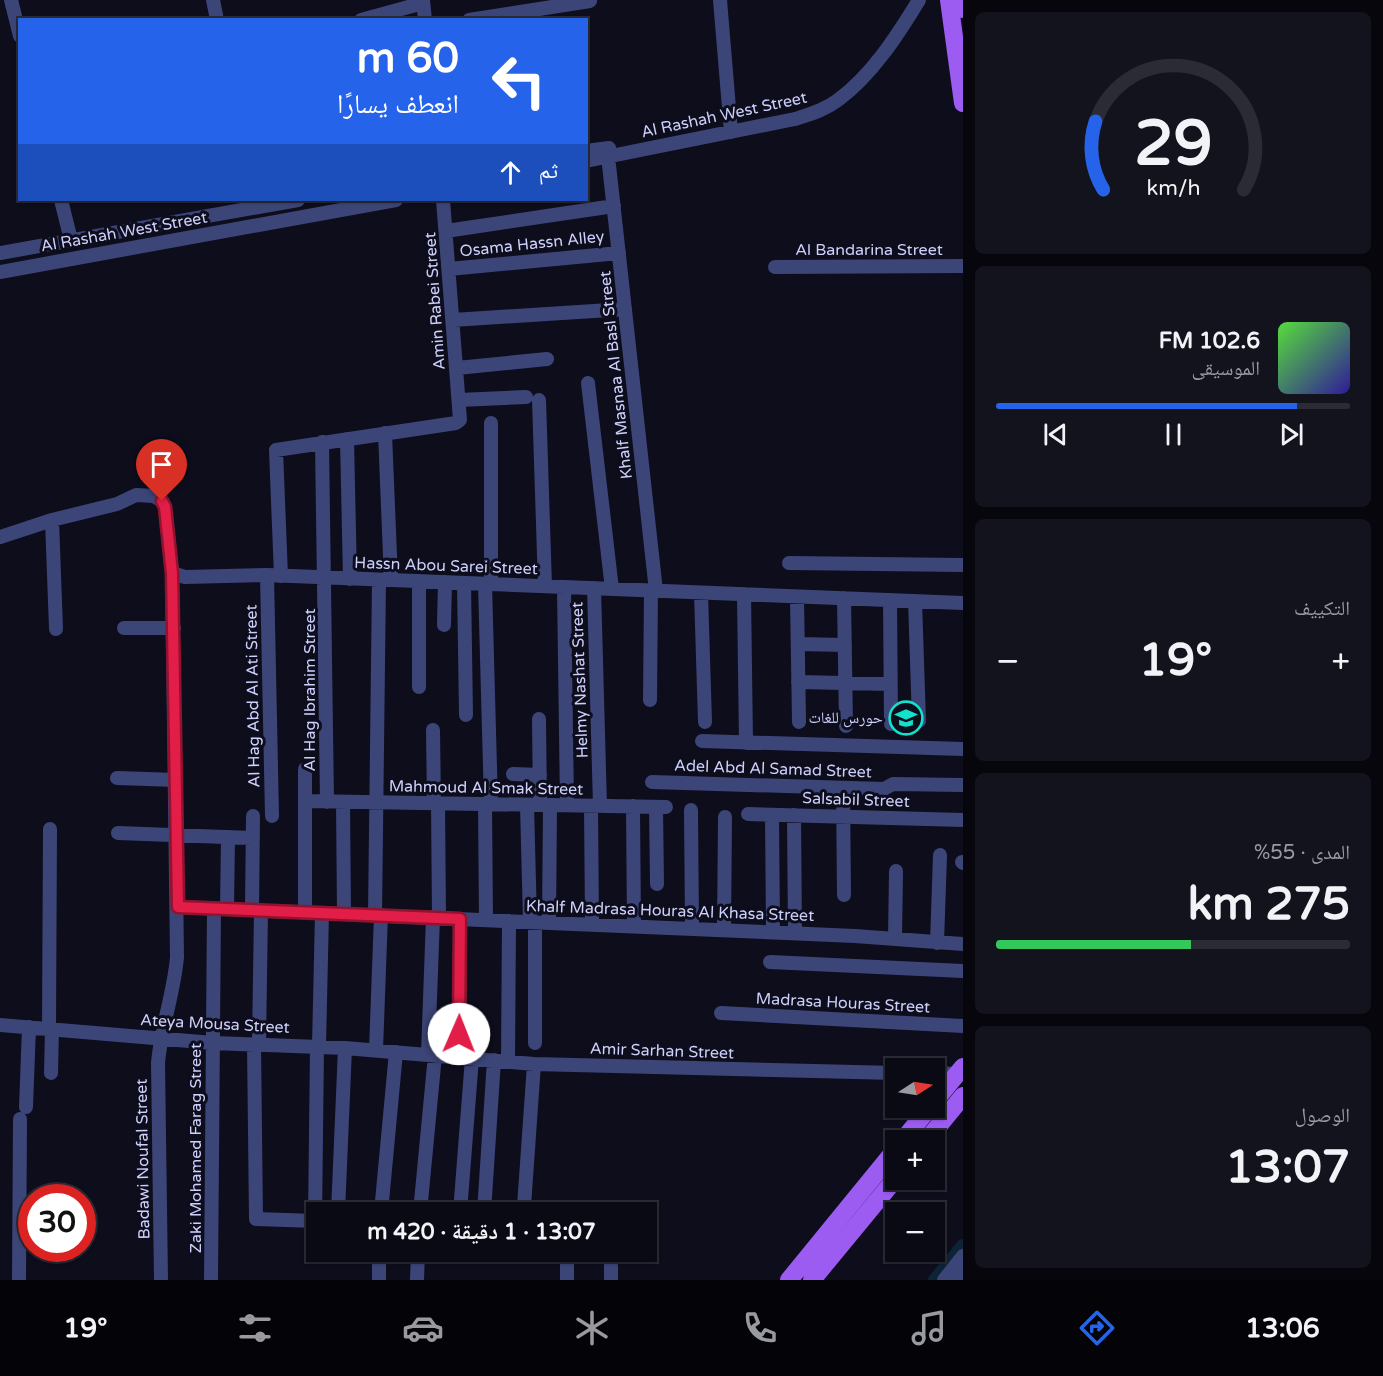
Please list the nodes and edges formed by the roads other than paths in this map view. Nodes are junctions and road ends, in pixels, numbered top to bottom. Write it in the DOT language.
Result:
graph roads {
  1 [pos="11,0"];
  2 [pos="213,0"];
  3 [pos="720,0"];
  4 [pos="919,0"];
  5 [pos="949,0"];
  6 [pos="962,0"];
  7 [pos="590,1"];
  8 [pos="423,2"];
  9 [pos="963,9"];
  10 [pos="217,18"];
  11 [pos="369,18"];
  12 [pos="425,18"];
  13 [pos="482,18"];
  14 [pos="18,28"];
  15 [pos="963,103"];
  16 [pos="731,132"];
  17 [pos="588,151"];
  18 [pos="628,152"];
  19 [pos="608,156"];
  20 [pos="588,161"];
  21 [pos="61,201"];
  22 [pos="285,201"];
  23 [pos="390,201"];
  24 [pos="443,201"];
  25 [pos="260,203"];
  26 [pos="614,206"];
  27 [pos="267,223"];
  28 [pos="446,231"];
  29 [pos="97,236"];
  30 [pos="70,240"];
  31 [pos="0,253"];
  32 [pos="101,253"];
  33 [pos="619,253"];
  34 [pos="963,266"];
  35 [pos="775,267"];
  36 [pos="449,269"];
  37 [pos="0,272"];
  38 [pos="625,309"];
  39 [pos="453,320"];
  40 [pos="547,359"];
  41 [pos="456,368"];
  42 [pos="588,383"];
  43 [pos="459,400"];
  44 [pos="491,423"];
  45 [pos="386,433"];
  46 [pos="347,439"];
  47 [pos="322,442"];
  48 [pos="52,520"];
  49 [pos="0,537"];
  50 [pos="789,563"];
  51 [pos="963,565"];
  52 [pos="172,573"];
  53 [pos="274,575"];
  54 [pos="325,578"];
  55 [pos="350,579"];
  56 [pos="385,580"];
  57 [pos="419,581"];
  58 [pos="445,582"];
  59 [pos="464,583"];
  60 [pos="488,584"];
  61 [pos="545,586"];
  62 [pos="564,587"];
  63 [pos="594,588"];
  64 [pos="612,589"];
  65 [pos="654,591"];
  66 [pos="701,593"];
  67 [pos="744,594"];
  68 [pos="797,597"];
  69 [pos="844,598"];
  70 [pos="890,600"];
  71 [pos="915,601"];
  72 [pos="963,603"];
  73 [pos="444,625"];
  74 [pos="124,628"];
  75 [pos="174,628"];
  76 [pos="56,629"];
  77 [pos="798,644"];
  78 [pos="845,645"];
  79 [pos="798,682"];
  80 [pos="845,683"];
  81 [pos="890,684"];
  82 [pos="419,687"];
  83 [pos="650,700"];
  84 [pos="466,715"];
  85 [pos="539,719"];
  86 [pos="919,721"];
  87 [pos="705,722"];
  88 [pos="799,722"];
  89 [pos="891,724"];
  90 [pos="846,726"];
  91 [pos="433,730"];
  92 [pos="702,741"];
  93 [pos="746,743"];
  94 [pos="963,749"];
  95 [pos="305,769"];
  96 [pos="513,774"];
  97 [pos="540,775"];
  98 [pos="117,778"];
  99 [pos="176,780"];
  100 [pos="652,782"];
  101 [pos="963,785"];
  102 [pos="843,788"];
  103 [pos="305,801"];
  104 [pos="327,802"];
  105 [pos="343,802"];
  106 [pos="376,802"];
  107 [pos="436,803"];
  108 [pos="488,804"];
  109 [pos="539,805"];
  110 [pos="567,805"];
  111 [pos="596,806"];
  112 [pos="633,806"];
  113 [pos="691,810"];
  114 [pos="748,814"];
  115 [pos="772,815"];
  116 [pos="794,815"];
  117 [pos="253,816"];
  118 [pos="272,816"];
  119 [pos="725,817"];
  120 [pos="843,817"];
  121 [pos="963,820"];
  122 [pos="50,829"];
  123 [pos="118,833"];
  124 [pos="177,835"];
  125 [pos="228,837"];
  126 [pos="252,838"];
  127 [pos="940,855"];
  128 [pos="896,871"];
  129 [pos="657,885"];
  130 [pos="844,895"];
  131 [pos="178,907"];
  132 [pos="221,909"];
  133 [pos="256,910"];
  134 [pos="305,912"];
  135 [pos="322,913"];
  136 [pos="344,914"];
  137 [pos="378,915"];
  138 [pos="436,917"];
  139 [pos="460,919"];
  140 [pos="486,920"];
  141 [pos="509,921"];
  142 [pos="538,922"];
  143 [pos="592,924"];
  144 [pos="634,926"];
  145 [pos="692,928"];
  146 [pos="724,930"];
  147 [pos="773,932"];
  148 [pos="795,933"];
  149 [pos="895,939"];
  150 [pos="937,943"];
  151 [pos="963,945"];
  152 [pos="770,962"];
  153 [pos="963,971"];
  154 [pos="722,1013"];
  155 [pos="0,1025"];
  156 [pos="963,1026"];
  157 [pos="29,1028"];
  158 [pos="51,1029"];
  159 [pos="161,1038"];
  160 [pos="213,1043"];
  161 [pos="536,1043"];
  162 [pos="257,1044"];
  163 [pos="318,1046"];
  164 [pos="345,1048"];
  165 [pos="376,1050"];
  166 [pos="396,1052"];
  167 [pos="431,1054"];
  168 [pos="466,1058"];
  169 [pos="501,1061"];
  170 [pos="534,1064"];
  171 [pos="960,1070"];
  172 [pos="885,1072"];
  173 [pos="945,1072"];
  174 [pos="51,1073"];
  175 [pos="945,1088"];
  176 [pos="963,1096"];
  177 [pos="921,1118"];
  178 [pos="911,1130"];
  179 [pos="935,1130"];
  180 [pos="885,1162"];
  181 [pos="886,1190"];
  182 [pos="316,1202"];
  183 [pos="338,1202"];
  184 [pos="382,1202"];
  185 [pos="421,1202"];
  186 [pos="459,1202"];
  187 [pos="485,1202"];
  188 [pos="524,1202"];
  189 [pos="306,1221"];
  190 [pos="959,1261"];
  191 [pos="379,1262"];
  192 [pos="418,1262"];
  193 [pos="567,1262"];
  194 [pos="611,1265"];
  195 [pos="19,1280"];
  196 [pos="161,1280"];
  197 [pos="211,1280"];
  198 [pos="379,1280"];
  199 [pos="417,1280"];
  200 [pos="567,1280"];
  201 [pos="611,1280"];
  202 [pos="789,1280"];
  203 [pos="812,1280"];
  204 [pos="944,1280"];
  205 [pos="961,1280"];
  1 -- 14 [label="street"];
  2 -- 10 [label="street"];
  3 -- 16 [label="street"];
  4 -- 16 [label="street, Al Rashah West Street"];
  5 -- 15 [label="main road"];
  6 -- 9 [label="main road"];
  7 -- 13 [label="street"];
  8 -- 11 [label="street"];
  8 -- 12 [label="street"];
  16 -- 18 [label="street, Al Rashah West Street"];
  17 -- 18 [label="street, Al Rashah West Street"];
  18 -- 19 [label="street, Al Rashah West Street"];
  19 -- 20 [label="street, Al Rashah West Street"];
  19 -- 26 [label="street, Khalf Masnaa Al Basl Street"];
  21 -- 30 [label="street"];
  22 -- 25 [label="street, Al Rashah West Street"];
  23 -- 27 [label="street, Al Rashah West Street"];
  24 -- 28 [label="street, Amin Rabei Street"];
  25 -- 27 [label="street"];
  25 -- 29 [label="street, Al Rashah West Street"];
  26 -- 28 [label="street"];
  26 -- 33 [label="street, Khalf Masnaa Al Basl Street"];
  27 -- 32 [label="street, Al Rashah West Street"];
  28 -- 36 [label="street, Amin Rabei Street"];
  29 -- 30 [label="street, Al Rashah West Street"];
  29 -- 32 [label="street"];
  30 -- 31 [label="street, Al Rashah West Street"];
  32 -- 37 [label="street, Al Rashah West Street"];
  33 -- 36 [label="street, Osama Hassn Alley"];
  33 -- 38 [label="street, Khalf Masnaa Al Basl Street"];
  34 -- 35 [label="street, Al Bandarina Street"];
  36 -- 39 [label="street, Amin Rabei Street"];
  38 -- 39 [label="street"];
  38 -- 65 [label="street, Khalf Masnaa Al Basl Street"];
  39 -- 41 [label="street, Amin Rabei Street"];
  40 -- 41 [label="street"];
  41 -- 43 [label="street, Amin Rabei Street"];
  42 -- 64 [label="street"];
  43 -- 45 [label="street"];
  43 -- 61 [label="street"];
  44 -- 60 [label="street"];
  45 -- 46 [label="street"];
  45 -- 56 [label="street"];
  46 -- 47 [label="street"];
  46 -- 55 [label="street"];
  47 -- 53 [label="street, Al Hag Abd Al Ati Street"];
  47 -- 54 [label="street, Al Hag Ibrahim Street"];
  48 -- 49 [label="street"];
  48 -- 52 [label="street"];
  48 -- 76 [label="street"];
  50 -- 51 [label="street"];
  52 -- 53 [label="street, Hassn Abou Sarei Street"];
  52 -- 75 [label="street, Badawi Noufal Street"];
  53 -- 54 [label="street, Hassn Abou Sarei Street"];
  53 -- 118 [label="street, Al Hag Abd Al Ati Street"];
  54 -- 55 [label="street, Hassn Abou Sarei Street"];
  54 -- 104 [label="street, Al Hag Ibrahim Street"];
  55 -- 56 [label="street, Hassn Abou Sarei Street"];
  56 -- 57 [label="street, Hassn Abou Sarei Street"];
  56 -- 106 [label="street"];
  57 -- 58 [label="street, Hassn Abou Sarei Street"];
  57 -- 82 [label="street"];
  58 -- 59 [label="street, Hassn Abou Sarei Street"];
  58 -- 73 [label="street"];
  59 -- 60 [label="street, Hassn Abou Sarei Street"];
  59 -- 84 [label="street"];
  60 -- 61 [label="street, Hassn Abou Sarei Street"];
  60 -- 108 [label="street"];
  61 -- 62 [label="street, Hassn Abou Sarei Street"];
  62 -- 63 [label="street, Hassn Abou Sarei Street"];
  62 -- 110 [label="street"];
  63 -- 64 [label="street, Hassn Abou Sarei Street"];
  63 -- 111 [label="street, Helmy Nashat Street"];
  64 -- 65 [label="street, Hassn Abou Sarei Street"];
  65 -- 66 [label="street, Hassn Abou Sarei Street"];
  65 -- 83 [label="street, Khalf Masnaa Al Basl Street"];
  66 -- 67 [label="street, Hassn Abou Sarei Street"];
  66 -- 87 [label="street"];
  67 -- 68 [label="street, Hassn Abou Sarei Street"];
  67 -- 93 [label="street"];
  68 -- 69 [label="street, Hassn Abou Sarei Street"];
  68 -- 77 [label="street"];
  69 -- 70 [label="street, Hassn Abou Sarei Street"];
  69 -- 78 [label="street"];
  70 -- 71 [label="street, Hassn Abou Sarei Street"];
  70 -- 81 [label="street"];
  71 -- 72 [label="street, Hassn Abou Sarei Street"];
  71 -- 86 [label="street"];
  74 -- 75 [label="street"];
  75 -- 99 [label="street, Badawi Noufal Street"];
  77 -- 78 [label="street"];
  77 -- 79 [label="street"];
  78 -- 80 [label="street"];
  79 -- 80 [label="street"];
  79 -- 88 [label="street"];
  80 -- 81 [label="street"];
  80 -- 90 [label="street"];
  81 -- 89 [label="street"];
  85 -- 97 [label="street"];
  91 -- 107 [label="street"];
  92 -- 93 [label="street"];
  93 -- 94 [label="street"];
  95 -- 103 [label="street"];
  96 -- 97 [label="street"];
  97 -- 109 [label="street"];
  98 -- 99 [label="street"];
  99 -- 124 [label="street, Badawi Noufal Street"];
  100 -- 102 [label="street, Adel Abd Al Samad Street"];
  101 -- 102 [label="street, Adel Abd Al Samad Street"];
  102 -- 120 [label="street"];
  103 -- 104 [label="street, Mahmoud Al Smak Street"];
  103 -- 134 [label="street"];
  104 -- 105 [label="street, Mahmoud Al Smak Street"];
  105 -- 106 [label="street, Mahmoud Al Smak Street"];
  105 -- 136 [label="street"];
  106 -- 107 [label="street, Mahmoud Al Smak Street"];
  106 -- 137 [label="street"];
  107 -- 108 [label="street, Mahmoud Al Smak Street"];
  107 -- 138 [label="street"];
  108 -- 109 [label="street, Mahmoud Al Smak Street"];
  108 -- 140 [label="street"];
  109 -- 110 [label="street, Mahmoud Al Smak Street"];
  109 -- 142 [label="street"];
  109 -- 142 [label="street"];
  110 -- 111 [label="street, Mahmoud Al Smak Street"];
  111 -- 112 [label="street, Mahmoud Al Smak Street"];
  111 -- 143 [label="street, Helmy Nashat Street"];
  112 -- 129 [label="street, Mahmoud Al Smak Street"];
  112 -- 144 [label="street"];
  113 -- 145 [label="street"];
  114 -- 115 [label="street, Salsabil Street"];
  115 -- 116 [label="street, Salsabil Street"];
  115 -- 147 [label="street"];
  116 -- 120 [label="street, Salsabil Street"];
  116 -- 148 [label="street"];
  117 -- 126 [label="street"];
  119 -- 146 [label="street"];
  120 -- 121 [label="street, Salsabil Street"];
  120 -- 130 [label="street"];
  122 -- 158 [label="street"];
  123 -- 124 [label="street"];
  124 -- 125 [label="street"];
  124 -- 131 [label="street, Badawi Noufal Street"];
  125 -- 126 [label="street"];
  125 -- 132 [label="street, Zaki Mohamed Farag Street"];
  126 -- 133 [label="street"];
  127 -- 150 [label="street"];
  128 -- 149 [label="street"];
  131 -- 132 [label="street, Khalf Madrasa Houras Al Khasa Street"];
  131 -- 159 [label="street, Badawi Noufal Street"];
  132 -- 133 [label="street, Khalf Madrasa Houras Al Khasa Street"];
  132 -- 160 [label="street, Zaki Mohamed Farag Street"];
  133 -- 134 [label="street, Khalf Madrasa Houras Al Khasa Street"];
  133 -- 162 [label="street"];
  134 -- 135 [label="street, Khalf Madrasa Houras Al Khasa Street"];
  135 -- 136 [label="street, Khalf Madrasa Houras Al Khasa Street"];
  135 -- 163 [label="street"];
  136 -- 137 [label="street, Khalf Madrasa Houras Al Khasa Street"];
  137 -- 138 [label="street, Khalf Madrasa Houras Al Khasa Street"];
  137 -- 165 [label="street"];
  138 -- 139 [label="street, Khalf Madrasa Houras Al Khasa Street"];
  138 -- 167 [label="street"];
  139 -- 140 [label="street, Khalf Madrasa Houras Al Khasa Street"];
  139 -- 168 [label="street"];
  140 -- 141 [label="street, Khalf Madrasa Houras Al Khasa Street"];
  141 -- 142 [label="street, Khalf Madrasa Houras Al Khasa Street"];
  141 -- 169 [label="street"];
  142 -- 143 [label="street, Khalf Madrasa Houras Al Khasa Street"];
  142 -- 161 [label="street"];
  143 -- 144 [label="street, Khalf Madrasa Houras Al Khasa Street"];
  144 -- 145 [label="street, Khalf Madrasa Houras Al Khasa Street"];
  145 -- 146 [label="street, Khalf Madrasa Houras Al Khasa Street"];
  146 -- 147 [label="street, Khalf Madrasa Houras Al Khasa Street"];
  147 -- 148 [label="street, Khalf Madrasa Houras Al Khasa Street"];
  148 -- 149 [label="street, Khalf Madrasa Houras Al Khasa Street"];
  149 -- 150 [label="street, Khalf Madrasa Houras Al Khasa Street"];
  150 -- 151 [label="street, Khalf Madrasa Houras Al Khasa Street"];
  152 -- 153 [label="street"];
  154 -- 156 [label="street, Madrasa Houras Street"];
  155 -- 157 [label="street, Ateya Mousa Street"];
  157 -- 158 [label="street, Ateya Mousa Street"];
  157 -- 195 [label="street"];
  158 -- 159 [label="street, Ateya Mousa Street"];
  158 -- 174 [label="street"];
  159 -- 160 [label="street, Ateya Mousa Street"];
  159 -- 196 [label="street, Badawi Noufal Street"];
  160 -- 162 [label="street, Ateya Mousa Street"];
  160 -- 197 [label="street, Zaki Mohamed Farag Street"];
  162 -- 163 [label="street, Ateya Mousa Street"];
  162 -- 189 [label="street"];
  163 -- 164 [label="street, Ateya Mousa Street"];
  163 -- 182 [label="street"];
  164 -- 165 [label="street, Ateya Mousa Street"];
  164 -- 183 [label="street"];
  165 -- 166 [label="street, Ateya Mousa Street"];
  166 -- 167 [label="street, Ateya Mousa Street"];
  166 -- 184 [label="street"];
  167 -- 168 [label="street, Amir Sarhan Street"];
  167 -- 185 [label="street"];
  168 -- 169 [label="street, Amir Sarhan Street"];
  168 -- 186 [label="street"];
  169 -- 170 [label="street, Amir Sarhan Street"];
  169 -- 187 [label="street"];
  170 -- 172 [label="street, Amir Sarhan Street"];
  170 -- 188 [label="street"];
  171 -- 173 [label="street"];
  171 -- 175 [label="main road"];
  176 -- 179 [label="main road"];
  177 -- 178 [label="main road"];
  180 -- 202 [label="main road"];
  181 -- 203 [label="main road"];
  190 -- 204 [label="street"];
  190 -- 205 [label="street"];
  191 -- 198 [label="street"];
  192 -- 199 [label="street"];
  193 -- 200 [label="street"];
  194 -- 201 [label="street"];
}
